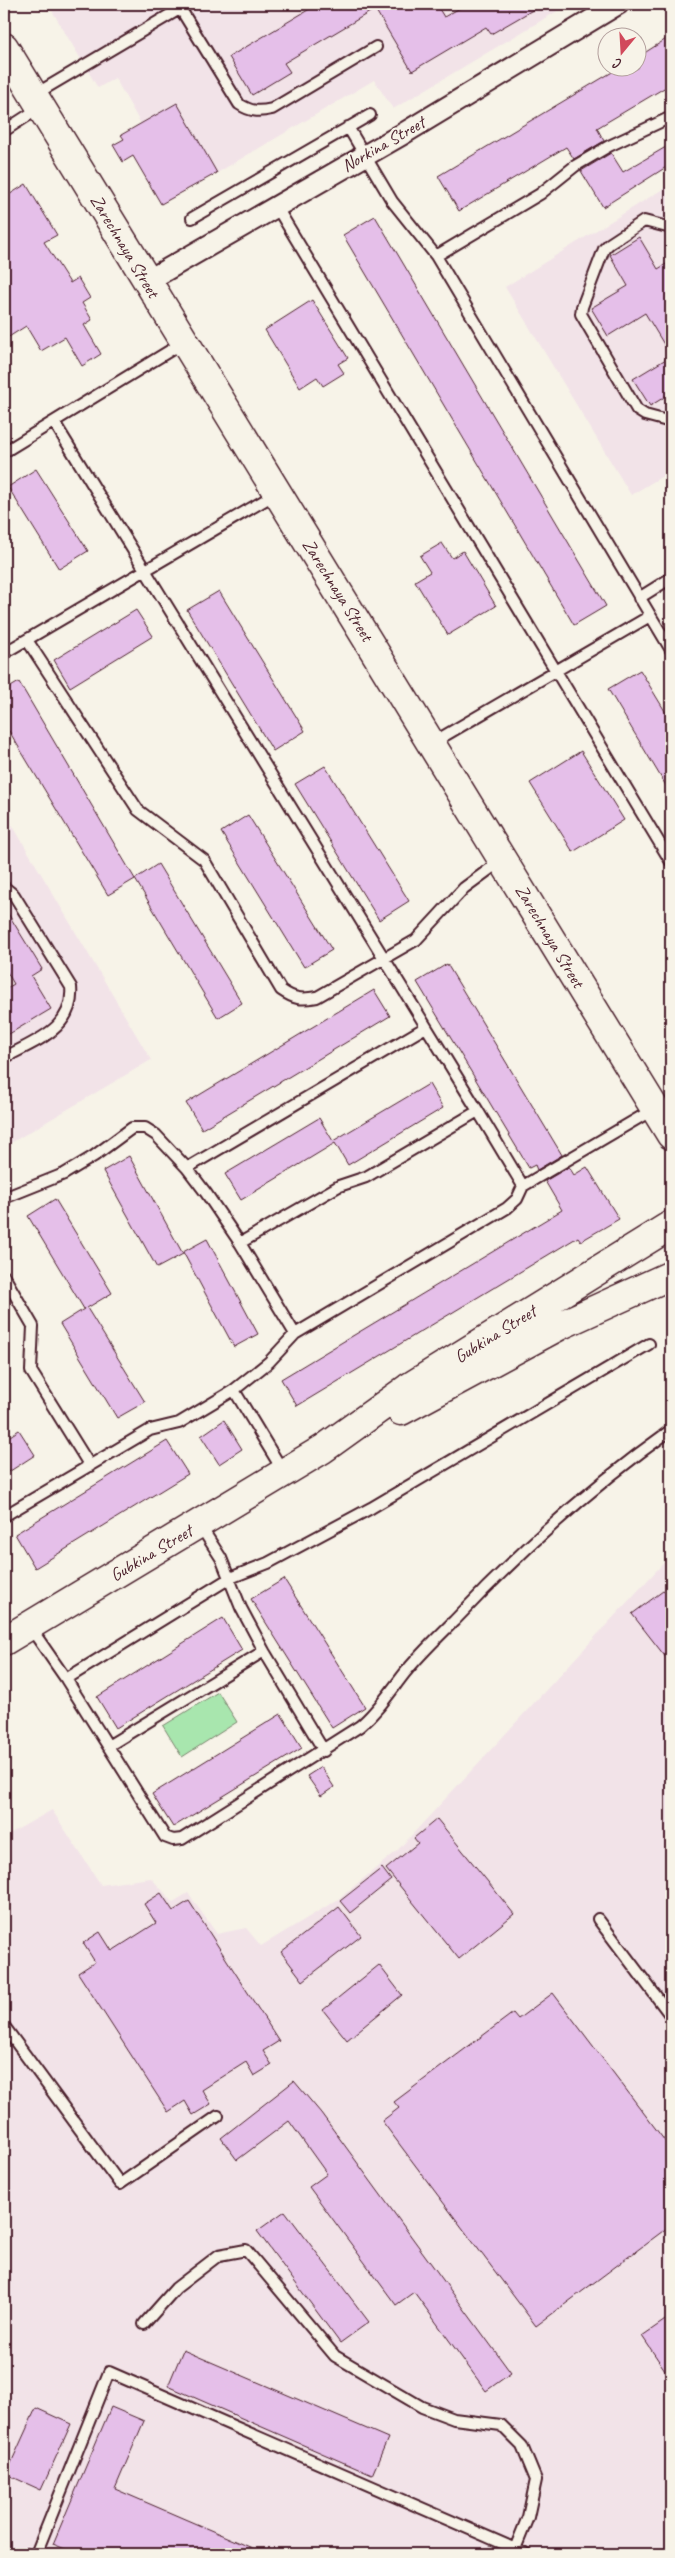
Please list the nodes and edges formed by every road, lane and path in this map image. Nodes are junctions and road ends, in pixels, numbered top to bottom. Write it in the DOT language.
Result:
graph roads {
  1 [pos="185,5"];
  2 [pos="610,6"];
  3 [pos="4,47"];
  4 [pos="376,47"];
  5 [pos="37,101"];
  6 [pos="370,115"];
  7 [pos="671,117"];
  8 [pos="348,127"];
  9 [pos="4,131"];
  10 [pos="365,155"];
  11 [pos="276,206"];
  12 [pos="192,218"];
  13 [pos="671,228"];
  14 [pos="436,256"];
  15 [pos="147,281"];
  16 [pos="185,342"];
  17 [pos="54,422"];
  18 [pos="671,422"];
  19 [pos="4,452"];
  20 [pos="278,492"];
  21 [pos="145,570"];
  22 [pos="671,578"];
  23 [pos="639,598"];
  24 [pos="650,616"];
  25 [pos="27,640"];
  26 [pos="671,650"];
  27 [pos="4,653"];
  28 [pos="556,670"];
  29 [pos="432,743"];
  30 [pos="503,860"];
  31 [pos="671,862"];
  32 [pos="4,887"];
  33 [pos="385,958"];
  34 [pos="426,1027"];
  35 [pos="4,1058"];
  36 [pos="655,1108"];
  37 [pos="478,1111"];
  38 [pos="671,1135"];
  39 [pos="187,1168"];
  40 [pos="523,1186"];
  41 [pos="4,1198"];
  42 [pos="671,1224"];
  43 [pos="240,1243"];
  44 [pos="671,1275"];
  45 [pos="4,1276"];
  46 [pos="295,1334"];
  47 [pos="649,1344"];
  48 [pos="234,1390"];
  49 [pos="671,1430"];
  50 [pos="323,1449"];
  51 [pos="90,1466"];
  52 [pos="284,1473"];
  53 [pos="4,1516"];
  54 [pos="199,1524"];
  55 [pos="230,1578"];
  56 [pos="30,1626"];
  57 [pos="4,1641"];
  58 [pos="264,1652"];
  59 [pos="66,1679"];
  60 [pos="108,1746"];
  61 [pos="324,1750"];
  62 [pos="598,1919"];
  63 [pos="671,2016"];
  64 [pos="4,2026"];
  65 [pos="218,2116"];
  66 [pos="144,2324"];
  67 [pos="515,2549"];
  68 [pos="36,2554"];
  69 [pos="527,2554"];
  1 -- 4 [label="lane"];
  1 -- 5 [label="lane"];
  2 -- 10 [label="street, Norkina Street"];
  3 -- 5 [label="main road, Zarechnaya Street"];
  5 -- 9 [label="lane"];
  5 -- 15 [label="main road, Zarechnaya Street"];
  6 -- 8 [label="lane"];
  7 -- 14 [label="lane"];
  8 -- 10 [label="lane"];
  8 -- 12 [label="lane"];
  10 -- 11 [label="street, Norkina Street"];
  10 -- 14 [label="lane"];
  11 -- 15 [label="street, Norkina Street"];
  11 -- 28 [label="lane"];
  13 -- 18 [label="lane"];
  14 -- 23 [label="lane"];
  15 -- 16 [label="main road, Zarechnaya Street"];
  16 -- 17 [label="lane"];
  16 -- 20 [label="main road, Zarechnaya Street"];
  17 -- 19 [label="lane"];
  17 -- 21 [label="lane"];
  20 -- 21 [label="lane"];
  20 -- 29 [label="main road, Zarechnaya Street"];
  21 -- 25 [label="lane"];
  21 -- 33 [label="lane"];
  22 -- 23 [label="lane"];
  23 -- 24 [label="lane"];
  24 -- 26 [label="lane"];
  24 -- 28 [label="lane"];
  25 -- 27 [label="lane"];
  25 -- 33 [label="lane"];
  28 -- 29 [label="lane"];
  28 -- 31 [label="lane"];
  29 -- 30 [label="main road, Zarechnaya Street"];
  30 -- 33 [label="lane"];
  30 -- 36 [label="main road, Zarechnaya Street"];
  32 -- 35 [label="lane"];
  33 -- 34 [label="lane"];
  34 -- 37 [label="lane"];
  34 -- 39 [label="lane"];
  36 -- 38 [label="main road, Zarechnaya Street"];
  36 -- 40 [label="lane"];
  37 -- 40 [label="lane"];
  37 -- 43 [label="lane"];
  39 -- 41 [label="lane"];
  39 -- 43 [label="lane"];
  40 -- 46 [label="lane"];
  42 -- 50 [label="main road, Gubkina Street"];
  43 -- 46 [label="lane"];
  44 -- 50 [label="main road, Gubkina Street"];
  45 -- 51 [label="lane"];
  46 -- 48 [label="lane"];
  47 -- 55 [label="lane"];
  48 -- 51 [label="lane"];
  48 -- 52 [label="lane"];
  49 -- 61 [label="lane"];
  50 -- 52 [label="main road, Gubkina Street"];
  51 -- 53 [label="lane"];
  52 -- 54 [label="main road, Gubkina Street"];
  54 -- 55 [label="lane"];
  54 -- 56 [label="main road, Gubkina Street"];
  55 -- 58 [label="lane"];
  55 -- 59 [label="lane"];
  56 -- 57 [label="main road, Gubkina Street"];
  56 -- 59 [label="lane"];
  58 -- 60 [label="lane"];
  58 -- 61 [label="lane"];
  59 -- 60 [label="lane"];
  60 -- 61 [label="lane"];
  62 -- 63 [label="lane"];
  64 -- 65 [label="lane"];
  66 -- 67 [label="lane"];
  67 -- 68 [label="lane"];
  67 -- 69 [label="lane"];
}
